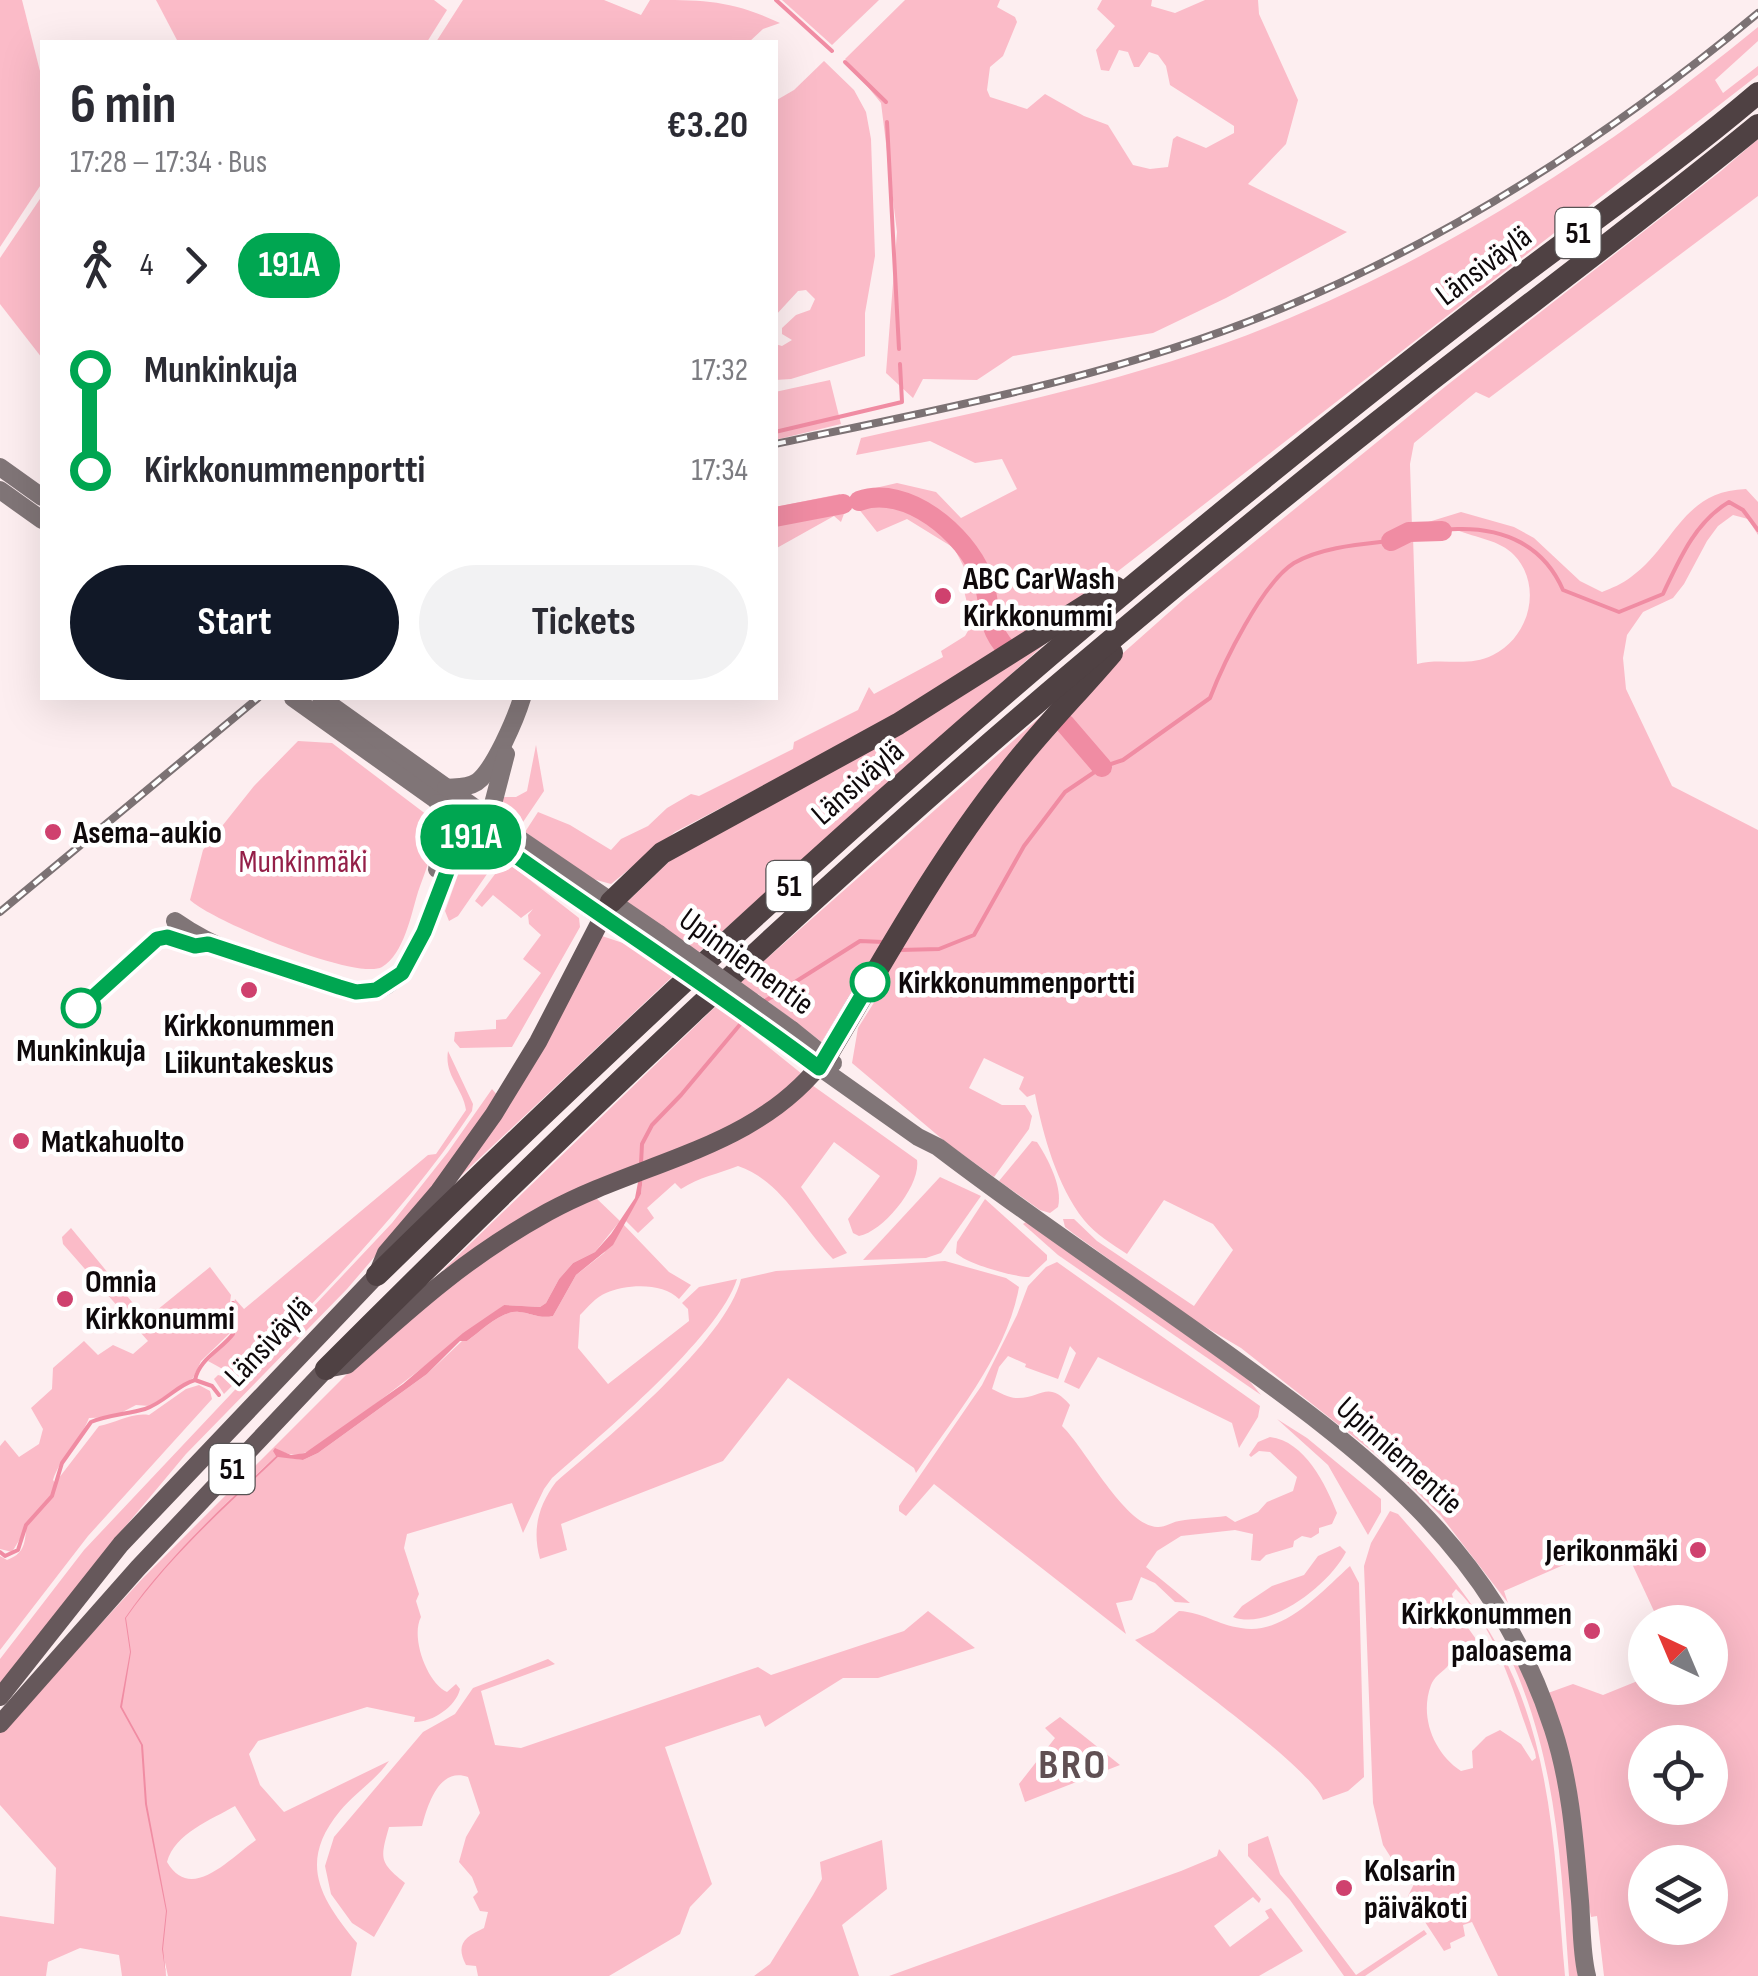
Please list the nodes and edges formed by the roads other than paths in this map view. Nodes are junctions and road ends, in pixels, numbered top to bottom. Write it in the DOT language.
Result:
graph roads {
  1 [pos="1758,93"];
  2 [pos="1758,125"];
  3 [pos="0,468"];
  4 [pos="0,490"];
  5 [pos="40,495"];
  6 [pos="40,519"];
  7 [pos="1174,551"];
  8 [pos="1158,600"];
  9 [pos="297,700"];
  10 [pos="323,700"];
  11 [pos="521,700"];
  12 [pos="337,719"];
  13 [pos="507,738"];
  14 [pos="440,794"];
  15 [pos="494,831"];
  16 [pos="607,910"];
  17 [pos="171,929"];
  18 [pos="415,945"];
  19 [pos="822,1062"];
  20 [pos="378,1275"];
  21 [pos="326,1370"];
  22 [pos="0,1697"];
  23 [pos="0,1724"];
  24 [pos="1586,1974"];
  1 -- 7 [label="highway, Länsiväylä / 51"];
  2 -- 8 [label="highway, Länsiväylä / 51"];
  3 -- 5 [label="main road"];
  4 -- 6 [label="main road"];
  7 -- 16 [label="highway"];
  7 -- 20 [label="highway, Länsiväylä / 51"];
  8 -- 19 [label="highway"];
  8 -- 21 [label="highway, Länsiväylä / 51"];
  9 -- 12 [label="main road"];
  10 -- 12 [label="main road"];
  11 -- 13 [label="main road"];
  12 -- 14 [label="main road, Upinniementie"];
  13 -- 14 [label="main road"];
  13 -- 15 [label="main road"];
  14 -- 15 [label="main road, Upinniementie"];
  14 -- 18 [label="main road"];
  15 -- 16 [label="main road, Upinniementie"];
  15 -- 18 [label="main road"];
  16 -- 19 [label="main road, Upinniementie, bridge"];
  16 -- 20 [label="main road"];
  17 -- 18 [label="main road"];
  19 -- 21 [label="main road"];
  19 -- 24 [label="main road, Upinniementie"];
  20 -- 22 [label="main road, Länsiväylä / 51"];
  21 -- 23 [label="main road, Länsiväylä / 51"];
}
